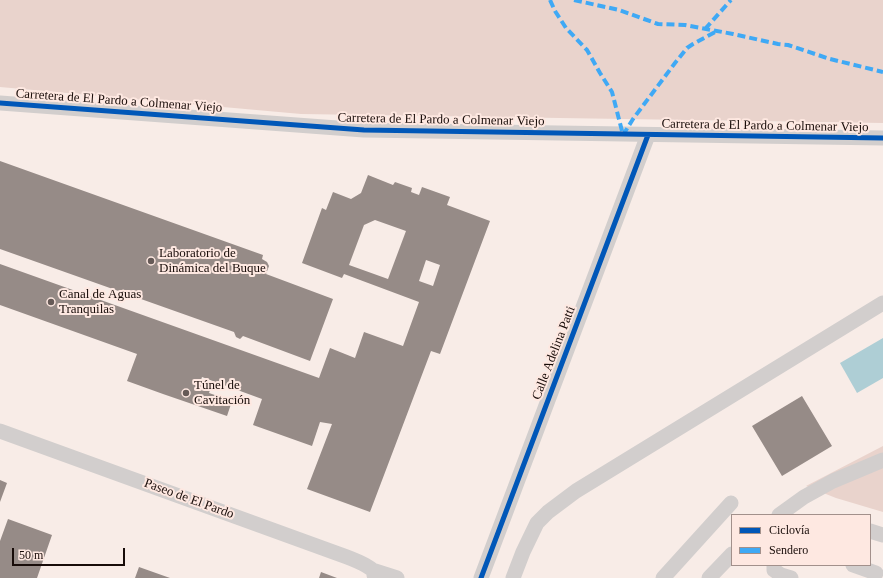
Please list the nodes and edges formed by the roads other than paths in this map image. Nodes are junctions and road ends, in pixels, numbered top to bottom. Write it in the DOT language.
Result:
graph roads {
  1 [pos="0,103"];
  2 [pos="648,135"];
  3 [pos="883,138"];
  4 [pos="883,302"];
  5 [pos="0,431"];
  6 [pos="883,460"];
  7 [pos="731,503"];
  8 [pos="780,514"];
  9 [pos="871,531"];
  10 [pos="883,535"];
  11 [pos="731,555"];
  12 [pos="774,566"];
  13 [pos="855,566"];
  14 [pos="876,573"];
  15 [pos="376,576"];
  16 [pos="397,578"];
  17 [pos="481,578"];
  18 [pos="513,578"];
  19 [pos="663,578"];
  20 [pos="709,578"];
  21 [pos="791,578"];
  1 -- 2 [label="street, Carretera de El Pardo a Colmenar Viejo"];
  2 -- 3 [label="street, Carretera de El Pardo a Colmenar Viejo"];
  2 -- 17 [label="street, Calle Adelina Patti"];
  4 -- 18 [label="street"];
  5 -- 15 [label="street, Paseo de El Pardo"];
  6 -- 8 [label="street"];
  7 -- 19 [label="street"];
  9 -- 10 [label="street"];
  11 -- 20 [label="street"];
  12 -- 21 [label="street"];
  13 -- 14 [label="street"];
  15 -- 16 [label="street, Paseo de El Pardo"];
}
